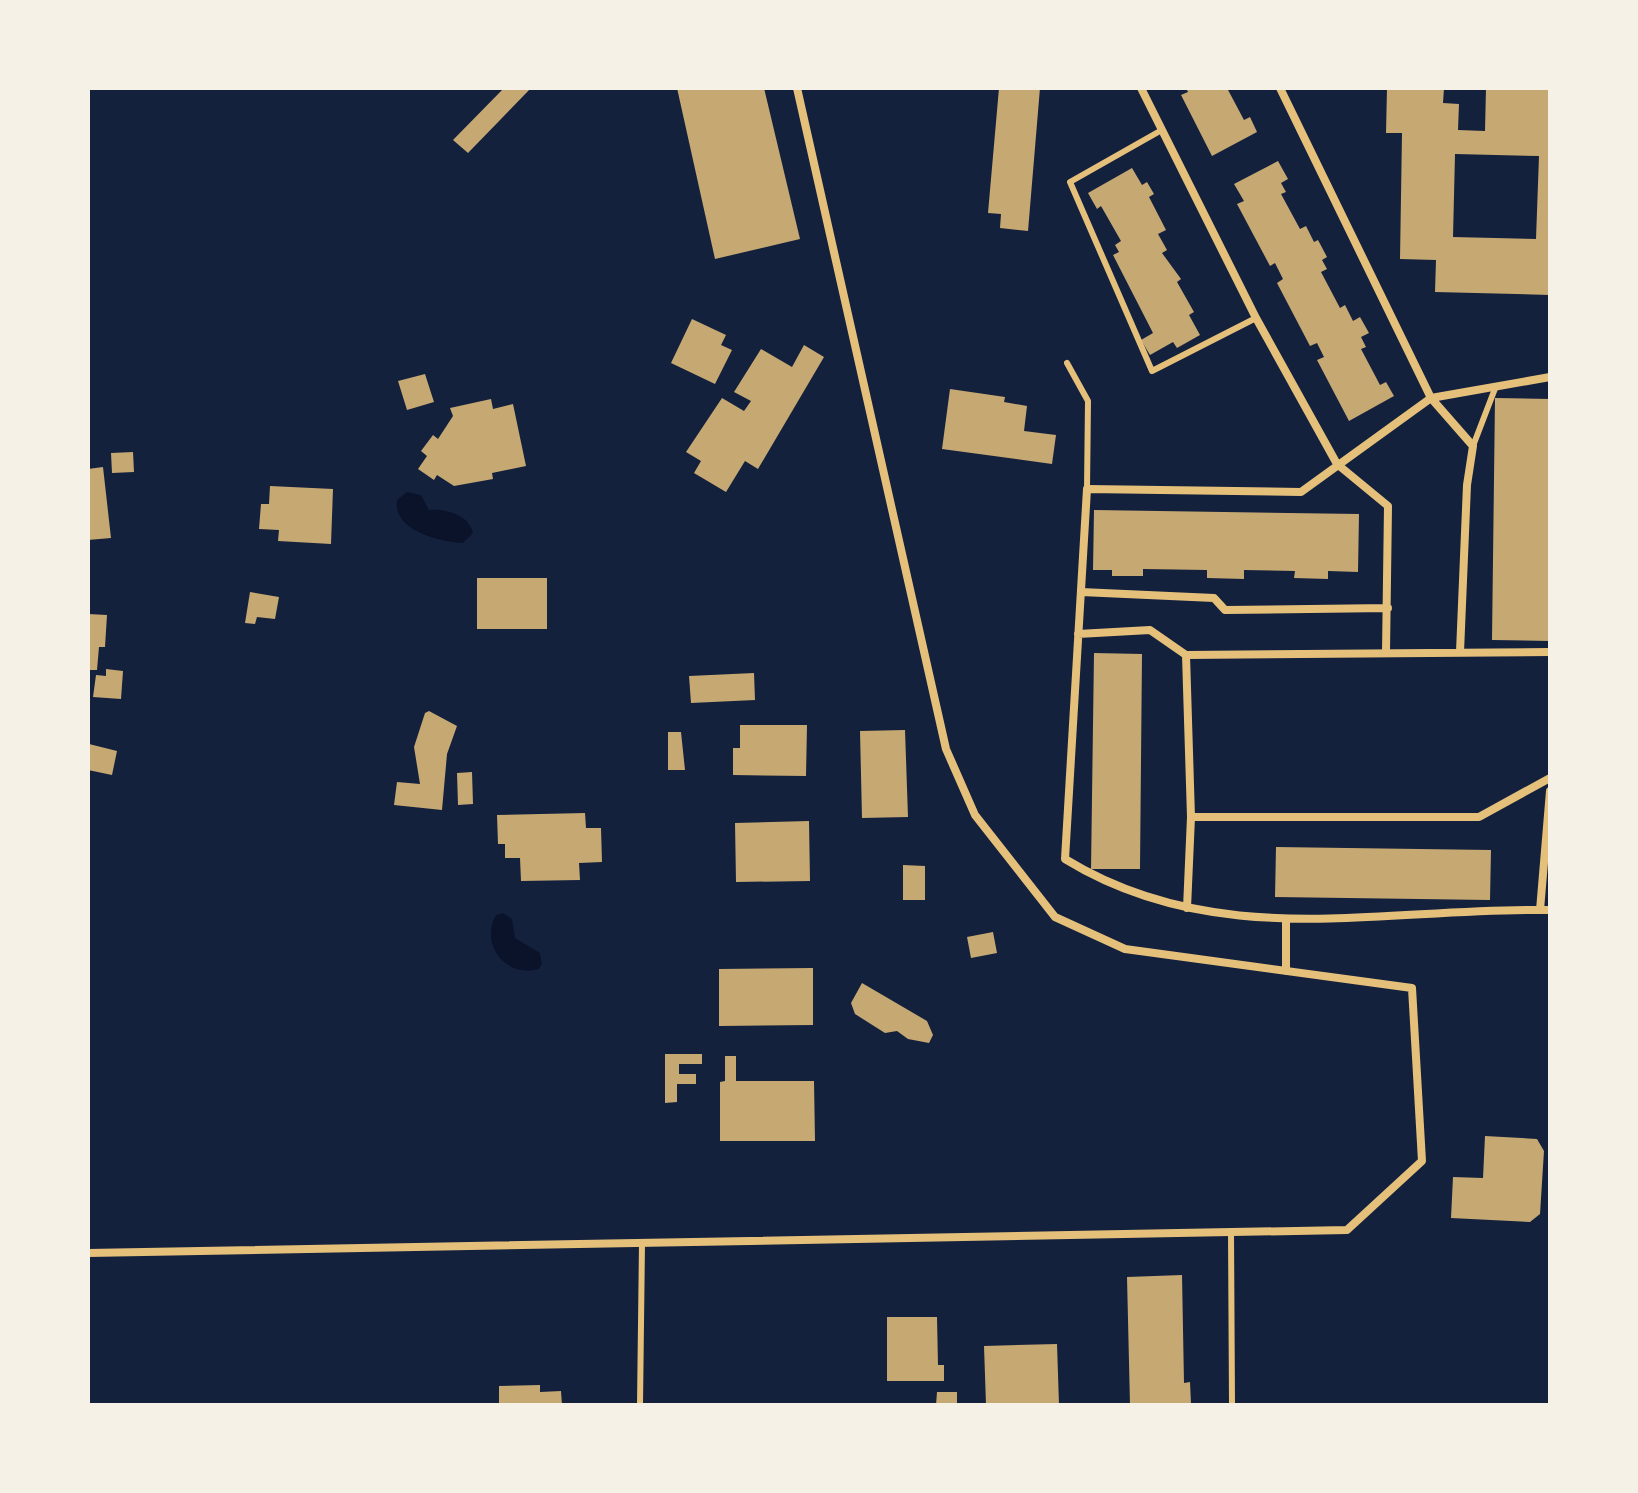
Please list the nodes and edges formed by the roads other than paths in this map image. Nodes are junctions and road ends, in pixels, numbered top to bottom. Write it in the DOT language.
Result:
graph roads {
  1 [pos="797,88"];
  2 [pos="1141,88"];
  3 [pos="1280,88"];
  4 [pos="1160,131"];
  5 [pos="1256,318"];
  6 [pos="1067,363"];
  7 [pos="1550,377"];
  8 [pos="1497,385"];
  9 [pos="1431,398"];
  10 [pos="1473,446"];
  11 [pos="1337,464"];
  12 [pos="1087,489"];
  13 [pos="1081,592"];
  14 [pos="1388,608"];
  15 [pos="1078,634"];
  16 [pos="1386,652"];
  17 [pos="1460,652"];
  18 [pos="1550,652"];
  19 [pos="1186,655"];
  20 [pos="1550,778"];
  21 [pos="1550,791"];
  22 [pos="1191,817"];
  23 [pos="1187,908"];
  24 [pos="1540,910"];
  25 [pos="1550,910"];
  26 [pos="1286,921"];
  27 [pos="1286,971"];
  28 [pos="1231,1232"];
  29 [pos="642,1243"];
  30 [pos="88,1253"];
  31 [pos="640,1405"];
  32 [pos="1232,1405"];
  1 -- 27 [label="street"];
  2 -- 4 [label="street"];
  3 -- 9 [label="street"];
  4 -- 5 [label="street"];
  4 -- 5 [label="lane"];
  5 -- 11 [label="street"];
  6 -- 12 [label="lane"];
  7 -- 8 [label="street"];
  8 -- 9 [label="street"];
  8 -- 10 [label="lane"];
  9 -- 10 [label="street"];
  9 -- 11 [label="street"];
  10 -- 17 [label="street"];
  11 -- 12 [label="street"];
  11 -- 14 [label="street"];
  12 -- 13 [label="street"];
  13 -- 14 [label="street"];
  13 -- 15 [label="street"];
  14 -- 16 [label="street"];
  15 -- 19 [label="street"];
  15 -- 23 [label="street"];
  16 -- 17 [label="street"];
  16 -- 19 [label="street"];
  17 -- 18 [label="street"];
  19 -- 22 [label="street"];
  20 -- 22 [label="street"];
  21 -- 24 [label="street"];
  22 -- 23 [label="street"];
  23 -- 26 [label="street"];
  24 -- 25 [label="street"];
  24 -- 26 [label="street"];
  26 -- 27 [label="street"];
  27 -- 28 [label="street"];
  28 -- 29 [label="street"];
  28 -- 32 [label="lane"];
  29 -- 30 [label="street"];
  29 -- 31 [label="lane"];
}
